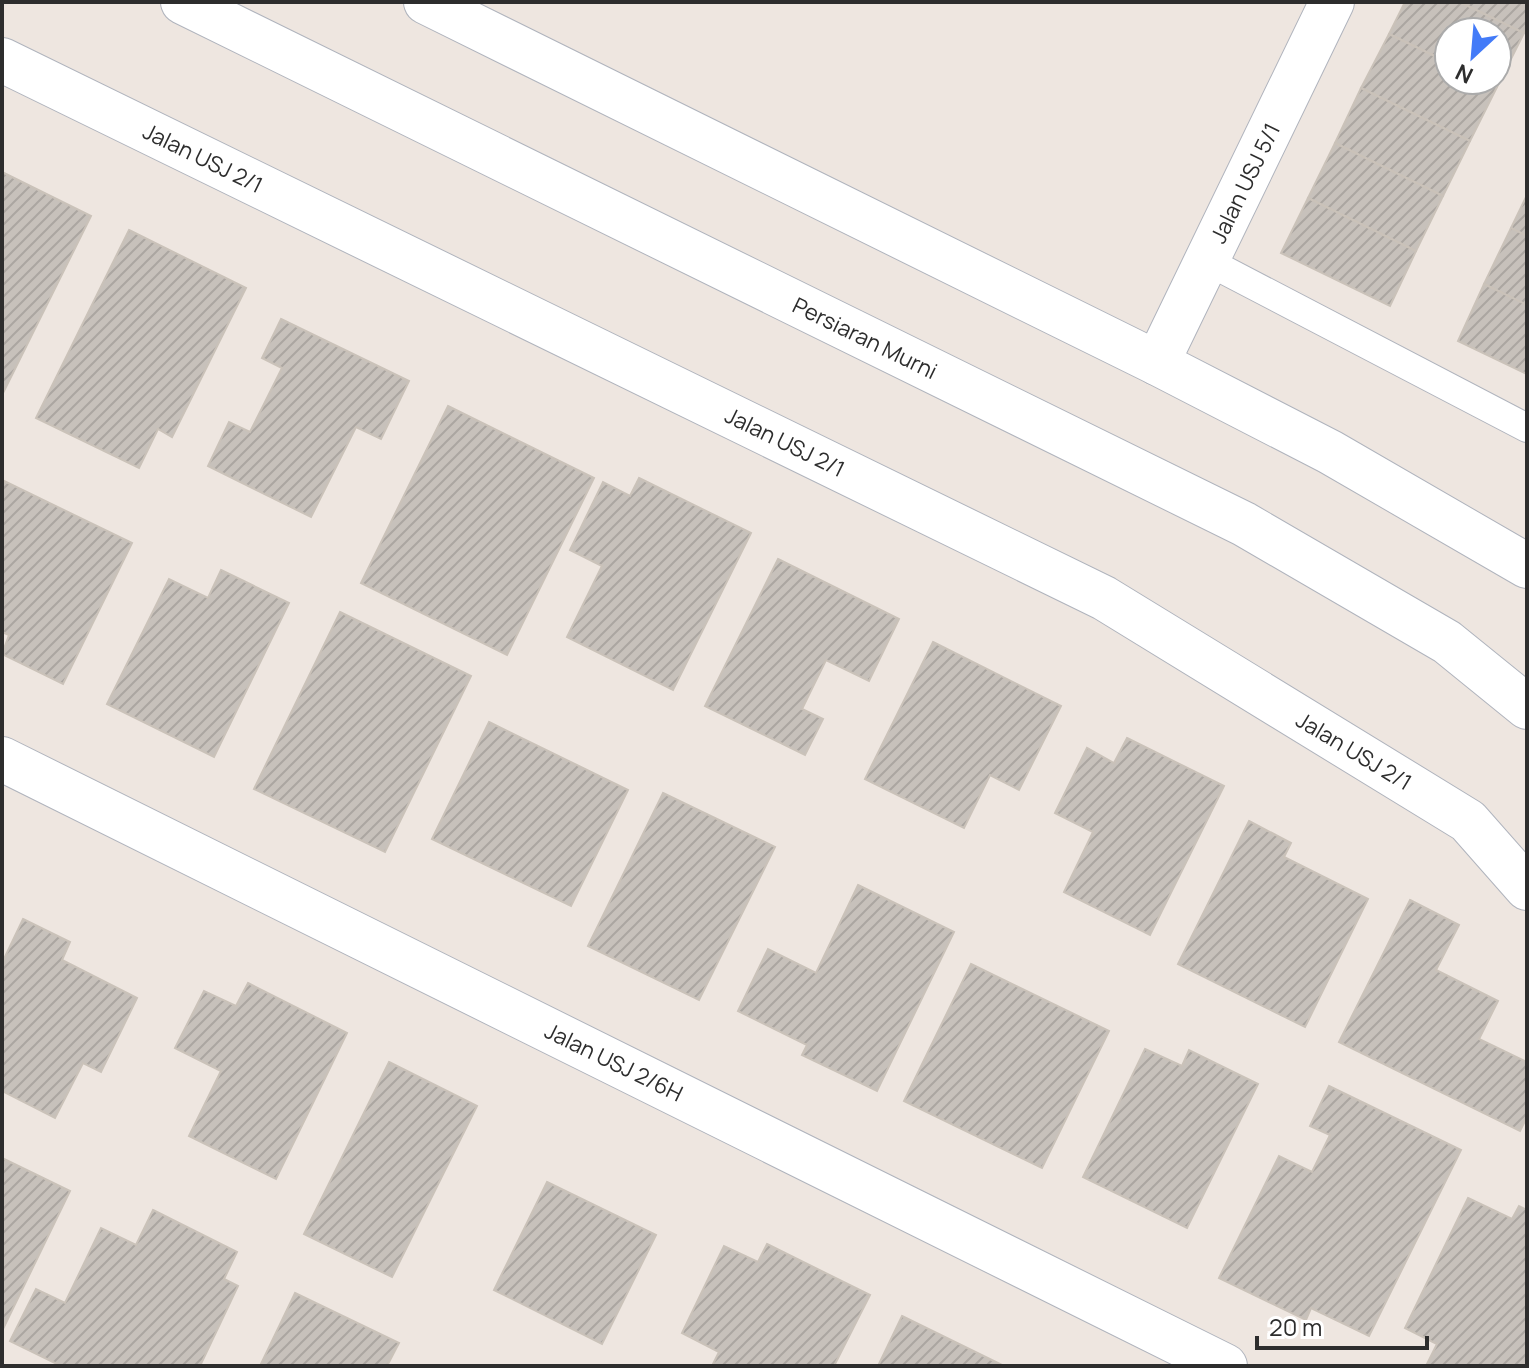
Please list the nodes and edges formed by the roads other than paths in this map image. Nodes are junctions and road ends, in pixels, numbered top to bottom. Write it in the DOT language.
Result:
graph roads {
  1 [pos="183,2"];
  2 [pos="426,2"];
  3 [pos="1332,2"];
  4 [pos="2,60"];
  5 [pos="1207,261"];
  6 [pos="1157,363"];
  7 [pos="1527,428"];
  8 [pos="1527,566"];
  9 [pos="1527,707"];
  10 [pos="2,759"];
  11 [pos="1527,888"];
  12 [pos="1225,1366"];
  1 -- 9 [label="street, Persiaran Murni"];
  2 -- 6 [label="street"];
  3 -- 5 [label="street, Jalan USJ 5/1"];
  4 -- 11 [label="street, Jalan USJ 2/1"];
  5 -- 6 [label="street, Jalan USJ 5/1"];
  5 -- 7 [label="lane"];
  6 -- 8 [label="street"];
  10 -- 12 [label="street, Jalan USJ 2/6H"];
}
